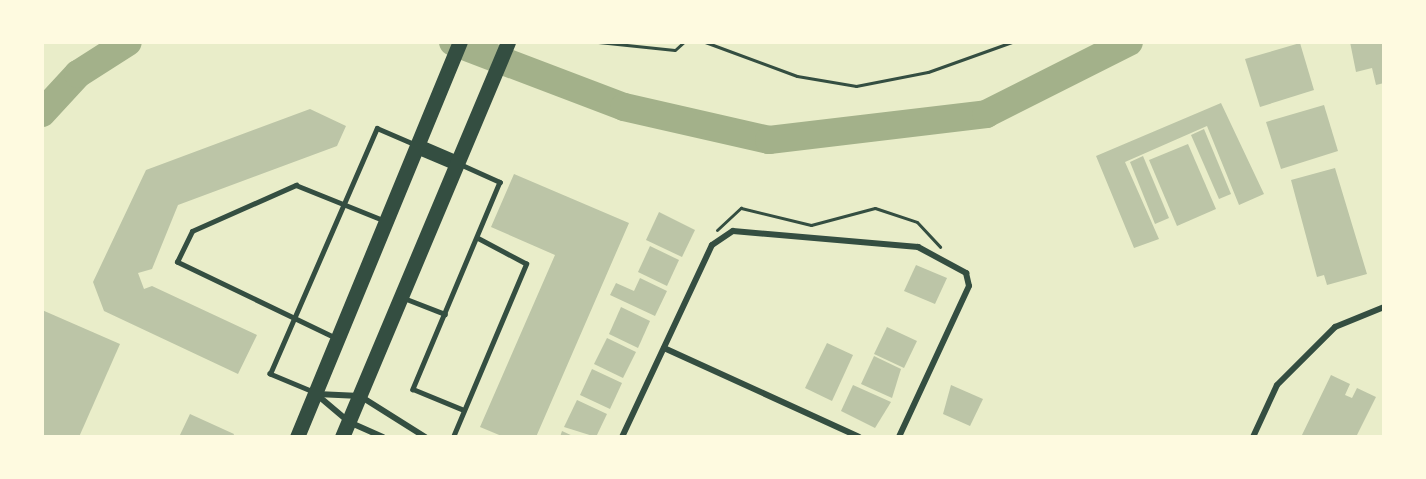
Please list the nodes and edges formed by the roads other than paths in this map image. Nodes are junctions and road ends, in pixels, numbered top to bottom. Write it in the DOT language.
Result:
graph roads {
  1 [pos="460,42"];
  2 [pos="508,42"];
  3 [pos="417,146"];
  4 [pos="458,163"];
  5 [pos="344,204"];
  6 [pos="386,222"];
  7 [pos="477,238"];
  8 [pos="402,297"];
  9 [pos="1384,307"];
  10 [pos="444,314"];
  11 [pos="295,318"];
  12 [pos="338,339"];
  13 [pos="664,348"];
  14 [pos="315,393"];
  15 [pos="360,396"];
  16 [pos="464,411"];
  17 [pos="349,422"];
  18 [pos="297,437"];
  19 [pos="342,437"];
  20 [pos="383,437"];
  21 [pos="424,437"];
  22 [pos="453,437"];
  23 [pos="622,437"];
  24 [pos="858,437"];
  25 [pos="900,437"];
  26 [pos="1253,437"];
  1 -- 3 [label="main road"];
  2 -- 4 [label="main road"];
  3 -- 4 [label="main road"];
  3 -- 5 [label="lane"];
  3 -- 6 [label="main road"];
  4 -- 7 [label="lane"];
  4 -- 8 [label="main road"];
  5 -- 6 [label="lane"];
  5 -- 11 [label="lane"];
  5 -- 11 [label="lane"];
  6 -- 12 [label="main road"];
  7 -- 10 [label="lane"];
  7 -- 16 [label="lane"];
  8 -- 10 [label="lane"];
  8 -- 15 [label="main road"];
  9 -- 26 [label="street"];
  10 -- 16 [label="lane"];
  11 -- 12 [label="lane"];
  11 -- 14 [label="lane"];
  12 -- 14 [label="main road"];
  13 -- 23 [label="street"];
  13 -- 24 [label="street"];
  13 -- 25 [label="street"];
  14 -- 15 [label="street"];
  14 -- 17 [label="street"];
  14 -- 18 [label="main road"];
  15 -- 17 [label="main road"];
  15 -- 21 [label="street"];
  16 -- 22 [label="lane"];
  17 -- 19 [label="main road"];
  17 -- 20 [label="street"];
}
